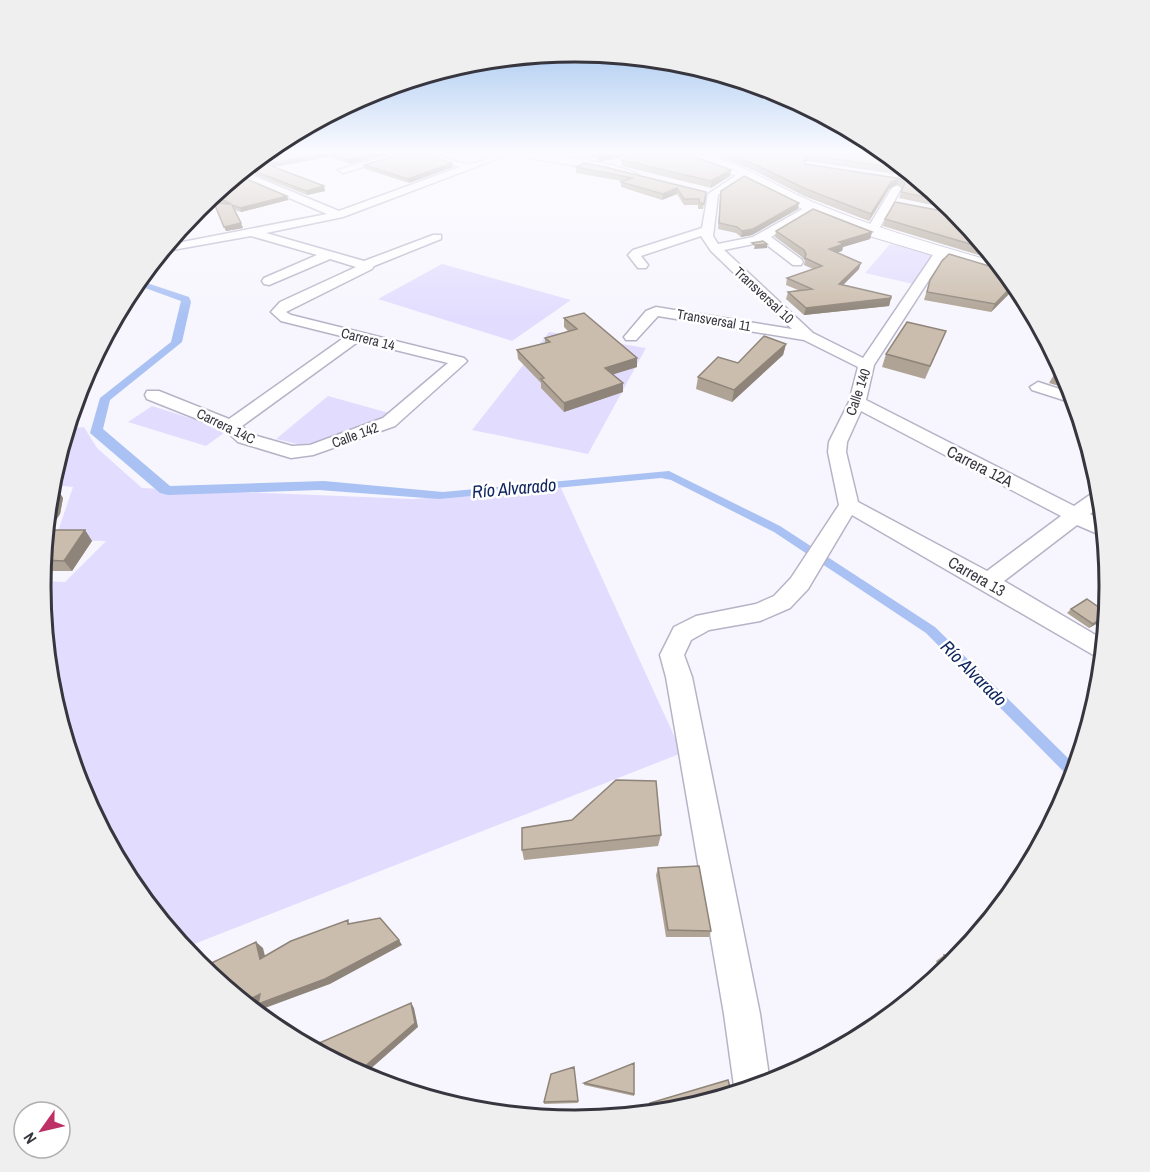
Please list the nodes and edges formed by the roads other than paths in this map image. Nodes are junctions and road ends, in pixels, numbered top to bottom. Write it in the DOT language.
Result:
graph roads {
  1 [pos="324,209"];
  2 [pos="356,209"];
  3 [pos="707,209"];
  4 [pos="811,209"];
  5 [pos="814,209"];
  6 [pos="890,209"];
  7 [pos="339,215"];
  8 [pos="708,230"];
  9 [pos="872,231"];
  10 [pos="252,232"];
  11 [pos="437,237"];
  12 [pos="764,237"];
  13 [pos="176,247"];
  14 [pos="716,248"];
  15 [pos="941,252"];
  16 [pos="328,255"];
  17 [pos="797,262"];
  18 [pos="642,265"];
  19 [pos="366,266"];
  20 [pos="990,266"];
  21 [pos="270,281"];
  22 [pos="356,336"];
  23 [pos="808,336"];
  24 [pos="631,337"];
  25 [pos="459,361"];
  26 [pos="866,365"];
  27 [pos="1038,387"];
  28 [pos="153,395"];
  29 [pos="1063,395"];
  30 [pos="856,402"];
  31 [pos="231,426"];
  32 [pos="300,452"];
  33 [pos="1092,502"];
  34 [pos="849,506"];
  35 [pos="1074,515"];
  36 [pos="1096,526"];
  37 [pos="988,582"];
  38 [pos="1096,647"];
  39 [pos="751,1079"];
  1 -- 7 [label="street"];
  2 -- 7 [label="street"];
  3 -- 8 [label="street"];
  4 -- 12 [label="street"];
  5 -- 9 [label="street"];
  6 -- 9 [label="street"];
  7 -- 10 [label="street"];
  8 -- 14 [label="street, Transversal 10"];
  8 -- 18 [label="street"];
  9 -- 15 [label="street"];
  10 -- 13 [label="street"];
  10 -- 16 [label="street"];
  11 -- 19 [label="street"];
  12 -- 14 [label="street"];
  12 -- 17 [label="street"];
  14 -- 23 [label="street, Transversal 10"];
  15 -- 20 [label="street"];
  15 -- 26 [label="street, Calle 140"];
  16 -- 19 [label="street"];
  16 -- 21 [label="street"];
  19 -- 22 [label="street, Carrera 14"];
  22 -- 25 [label="street, Carrera 14"];
  22 -- 31 [label="street"];
  23 -- 24 [label="street, Transversal 11"];
  23 -- 26 [label="street, Transversal 10"];
  25 -- 32 [label="street, Calle 142"];
  26 -- 30 [label="street, Calle 140"];
  27 -- 29 [label="street"];
  28 -- 31 [label="street, Carrera 14C"];
  30 -- 34 [label="street, Calle 140"];
  30 -- 35 [label="street, Carrera 12A"];
  31 -- 32 [label="street, Carrera 14C"];
  33 -- 35 [label="street"];
  34 -- 37 [label="street, Carrera 13"];
  34 -- 39 [label="street"];
  35 -- 36 [label="street, Carrera 12A"];
  35 -- 37 [label="street"];
  37 -- 38 [label="street, Carrera 13"];
}
